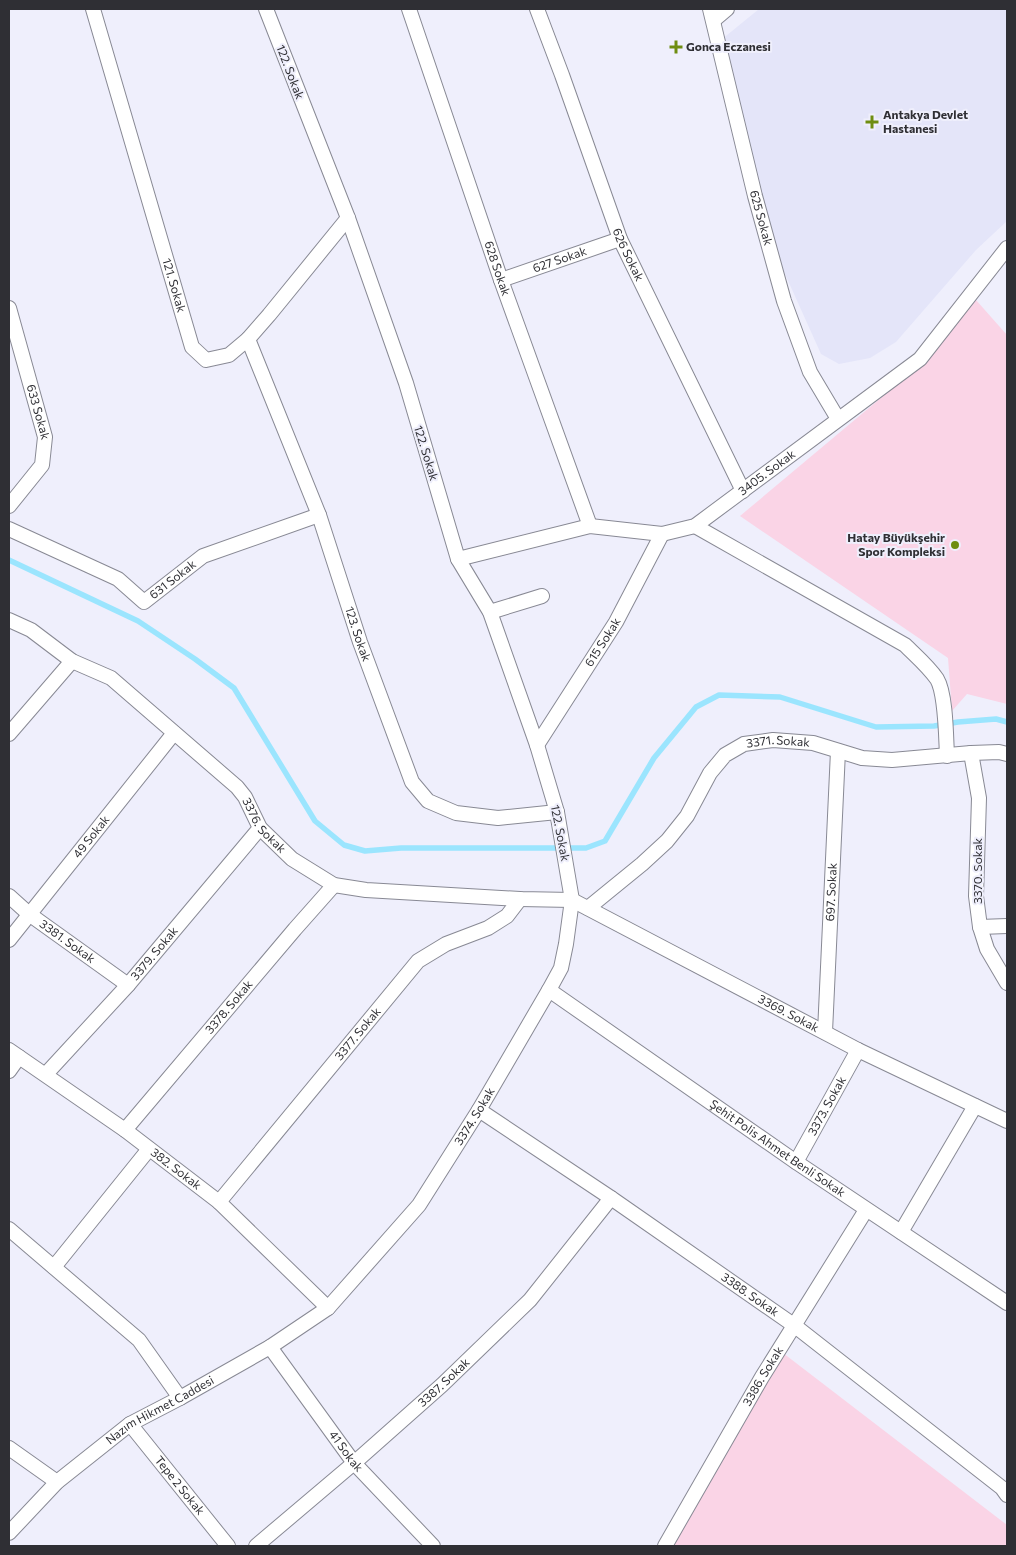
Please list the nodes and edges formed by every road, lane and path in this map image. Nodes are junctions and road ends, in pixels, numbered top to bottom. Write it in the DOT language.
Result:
graph roads {
  1 [pos="93,9"];
  2 [pos="266,9"];
  3 [pos="409,9"];
  4 [pos="537,9"];
  5 [pos="728,9"];
  6 [pos="712,15"];
  7 [pos="348,218"];
  8 [pos="620,239"];
  9 [pos="1007,248"];
  10 [pos="501,280"];
  11 [pos="9,308"];
  12 [pos="248,339"];
  13 [pos="838,419"];
  14 [pos="743,491"];
  15 [pos="9,506"];
  16 [pos="318,515"];
  17 [pos="590,526"];
  18 [pos="694,526"];
  19 [pos="9,529"];
  20 [pos="662,534"];
  21 [pos="458,559"];
  22 [pos="542,596"];
  23 [pos="490,612"];
  24 [pos="9,620"];
  25 [pos="72,661"];
  26 [pos="174,733"];
  27 [pos="9,734"];
  28 [pos="537,745"];
  29 [pos="838,751"];
  30 [pos="971,753"];
  31 [pos="1007,754"];
  32 [pos="947,756"];
  33 [pos="557,812"];
  34 [pos="260,828"];
  35 [pos="334,886"];
  36 [pos="9,896"];
  37 [pos="520,899"];
  38 [pos="572,900"];
  39 [pos="588,908"];
  40 [pos="29,914"];
  41 [pos="1007,926"];
  42 [pos="980,927"];
  43 [pos="9,940"];
  44 [pos="1007,982"];
  45 [pos="128,985"];
  46 [pos="549,990"];
  47 [pos="825,1032"];
  48 [pos="858,1050"];
  49 [pos="14,1054"];
  50 [pos="9,1071"];
  51 [pos="46,1074"];
  52 [pos="975,1106"];
  53 [pos="479,1110"];
  54 [pos="1007,1121"];
  55 [pos="125,1130"];
  56 [pos="149,1148"];
  57 [pos="796,1162"];
  58 [pos="611,1198"];
  59 [pos="219,1202"];
  60 [pos="866,1210"];
  61 [pos="9,1228"];
  62 [pos="901,1232"];
  63 [pos="54,1267"];
  64 [pos="1007,1303"];
  65 [pos="328,1308"];
  66 [pos="795,1326"];
  67 [pos="270,1347"];
  68 [pos="180,1398"];
  69 [pos="130,1424"];
  70 [pos="9,1448"];
  71 [pos="354,1463"];
  72 [pos="57,1482"];
  73 [pos="1007,1495"];
  74 [pos="9,1533"];
  75 [pos="228,1546"];
  76 [pos="256,1546"];
  77 [pos="433,1546"];
  78 [pos="666,1546"];
  1 -- 12 [label="street, 121. Sokak"];
  2 -- 7 [label="street, 122. Sokak"];
  3 -- 10 [label="street, 628 Sokak"];
  4 -- 8 [label="street, 626 Sokak"];
  5 -- 6 [label="street"];
  6 -- 13 [label="street, 625 Sokak"];
  7 -- 12 [label="street, 121. Sokak"];
  7 -- 21 [label="street, 122. Sokak"];
  8 -- 10 [label="street, 627 Sokak"];
  8 -- 14 [label="street, 626 Sokak"];
  9 -- 13 [label="street, 3405. Sokak"];
  10 -- 17 [label="street, 628 Sokak"];
  11 -- 15 [label="street, 633 Sokak"];
  12 -- 16 [label="street, 123. Sokak"];
  13 -- 14 [label="street, 3405. Sokak"];
  14 -- 18 [label="street, 3405. Sokak"];
  16 -- 19 [label="street, 631 Sokak"];
  16 -- 33 [label="street, 123. Sokak"];
  17 -- 20 [label="street, 3405. Sokak"];
  17 -- 21 [label="street, 3405. Sokak"];
  18 -- 20 [label="street, 3405. Sokak"];
  18 -- 32 [label="street"];
  20 -- 28 [label="street, 615 Sokak"];
  21 -- 23 [label="street, 122. Sokak"];
  22 -- 23 [label="street"];
  23 -- 28 [label="street, 122. Sokak"];
  24 -- 25 [label="street, 3376. Sokak"];
  25 -- 26 [label="street, 3376. Sokak"];
  25 -- 27 [label="street"];
  26 -- 34 [label="street, 3376. Sokak"];
  26 -- 40 [label="street, 49 Sokak"];
  28 -- 33 [label="street, 122. Sokak"];
  29 -- 32 [label="street, 3371. Sokak"];
  29 -- 39 [label="street, 3371. Sokak"];
  29 -- 47 [label="street, 697. Sokak"];
  30 -- 31 [label="street, 3371. Sokak"];
  30 -- 32 [label="street, 3371. Sokak"];
  30 -- 42 [label="street, 3370. Sokak"];
  33 -- 38 [label="street, 122. Sokak"];
  34 -- 35 [label="street, 3376. Sokak"];
  34 -- 45 [label="street, 3379. Sokak"];
  35 -- 37 [label="street, 3376. Sokak"];
  35 -- 55 [label="street, 3378. Sokak"];
  36 -- 40 [label="street, 3381. Sokak"];
  37 -- 38 [label="street, 3376. Sokak"];
  37 -- 59 [label="street, 3377. Sokak"];
  38 -- 39 [label="street, 3369. Sokak"];
  38 -- 46 [label="street, 3374. Sokak"];
  39 -- 47 [label="street, 3369. Sokak"];
  40 -- 43 [label="street, 49 Sokak"];
  40 -- 45 [label="street, 3381. Sokak"];
  41 -- 42 [label="street"];
  42 -- 44 [label="street, 3370. Sokak"];
  45 -- 51 [label="street, 3379. Sokak"];
  46 -- 53 [label="street, 3374. Sokak"];
  46 -- 57 [label="street, Şehit Polis Ahmet Benli Sokak"];
  47 -- 48 [label="street, 3369. Sokak"];
  48 -- 52 [label="street, 3369. Sokak"];
  48 -- 57 [label="street, 3373. Sokak"];
  49 -- 50 [label="street"];
  49 -- 51 [label="street, 382. Sokak"];
  51 -- 55 [label="street, 382. Sokak"];
  52 -- 54 [label="street, 3369. Sokak"];
  52 -- 62 [label="street"];
  53 -- 58 [label="street, 3388. Sokak"];
  53 -- 65 [label="street, 3374. Sokak"];
  55 -- 56 [label="street, 382. Sokak"];
  56 -- 59 [label="street, 382. Sokak"];
  56 -- 63 [label="street"];
  57 -- 60 [label="street, Şehit Polis Ahmet Benli Sokak"];
  58 -- 66 [label="street, 3388. Sokak"];
  58 -- 71 [label="street, 3387. Sokak"];
  59 -- 65 [label="street, 382. Sokak"];
  60 -- 62 [label="street, Şehit Polis Ahmet Benli Sokak"];
  60 -- 66 [label="street, 3386. Sokak"];
  61 -- 63 [label="street"];
  62 -- 64 [label="street, Şehit Polis Ahmet Benli Sokak"];
  63 -- 68 [label="street"];
  65 -- 67 [label="street, Nazım Hikmet Caddesi"];
  66 -- 73 [label="street, 3388. Sokak"];
  66 -- 78 [label="street, 3386. Sokak"];
  67 -- 68 [label="street, Nazım Hikmet Caddesi"];
  67 -- 71 [label="street, 41 Sokak"];
  68 -- 69 [label="street, Nazım Hikmet Caddesi"];
  69 -- 72 [label="street, Nazım Hikmet Caddesi"];
  69 -- 75 [label="street, Tepe 2 Sokak"];
  70 -- 72 [label="street"];
  71 -- 76 [label="street, 3387. Sokak"];
  71 -- 77 [label="street, 41 Sokak"];
  72 -- 74 [label="street, Nazım Hikmet Caddesi"];
}
